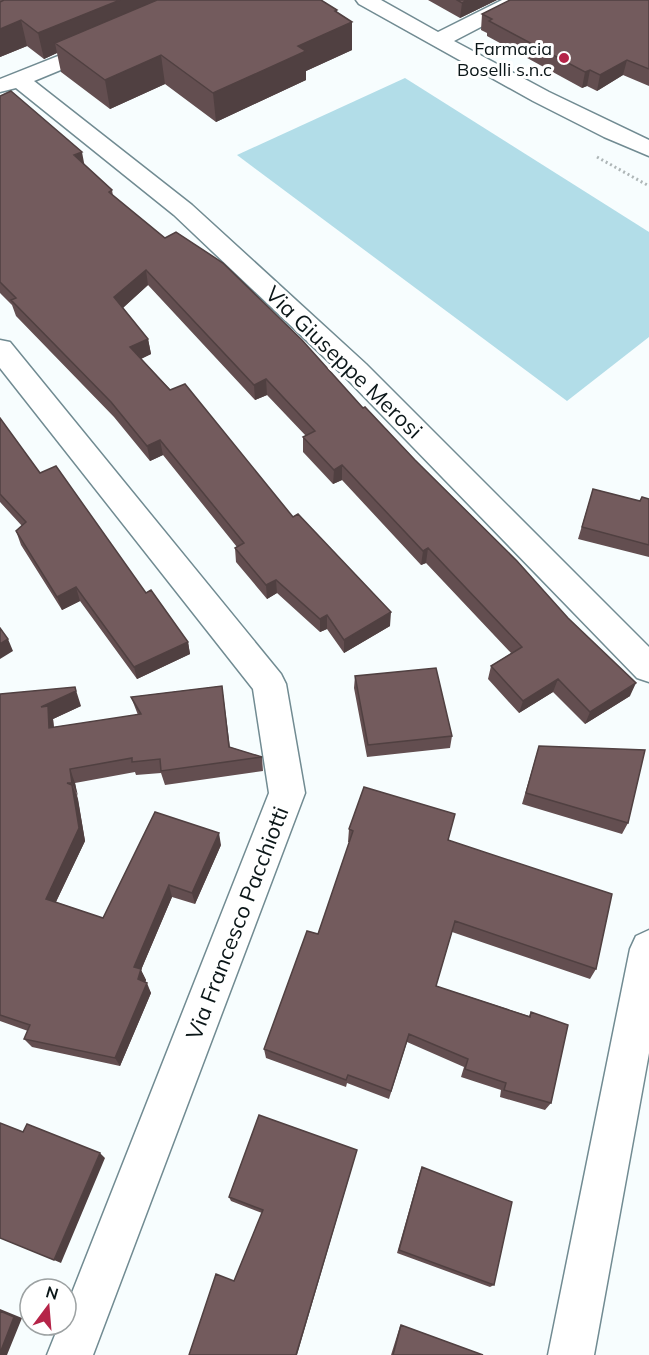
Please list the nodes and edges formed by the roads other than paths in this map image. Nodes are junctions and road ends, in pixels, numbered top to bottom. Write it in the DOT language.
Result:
graph roads {
  1 [pos="366,0"];
  2 [pos="518,0"];
  3 [pos="124,35"];
  4 [pos="437,41"];
  5 [pos="9,83"];
  6 [pos="649,149"];
  7 [pos="0,349"];
  8 [pos="649,668"];
  9 [pos="649,949"];
  10 [pos="70,1355"];
  11 [pos="571,1355"];
  1 -- 4 [label="street"];
  2 -- 4 [label="street"];
  3 -- 5 [label="street"];
  4 -- 6 [label="street"];
  5 -- 8 [label="street, Via Giuseppe Merosi"];
  7 -- 10 [label="street, Via Francesco Pacchiotti"];
  9 -- 11 [label="street"];
}
